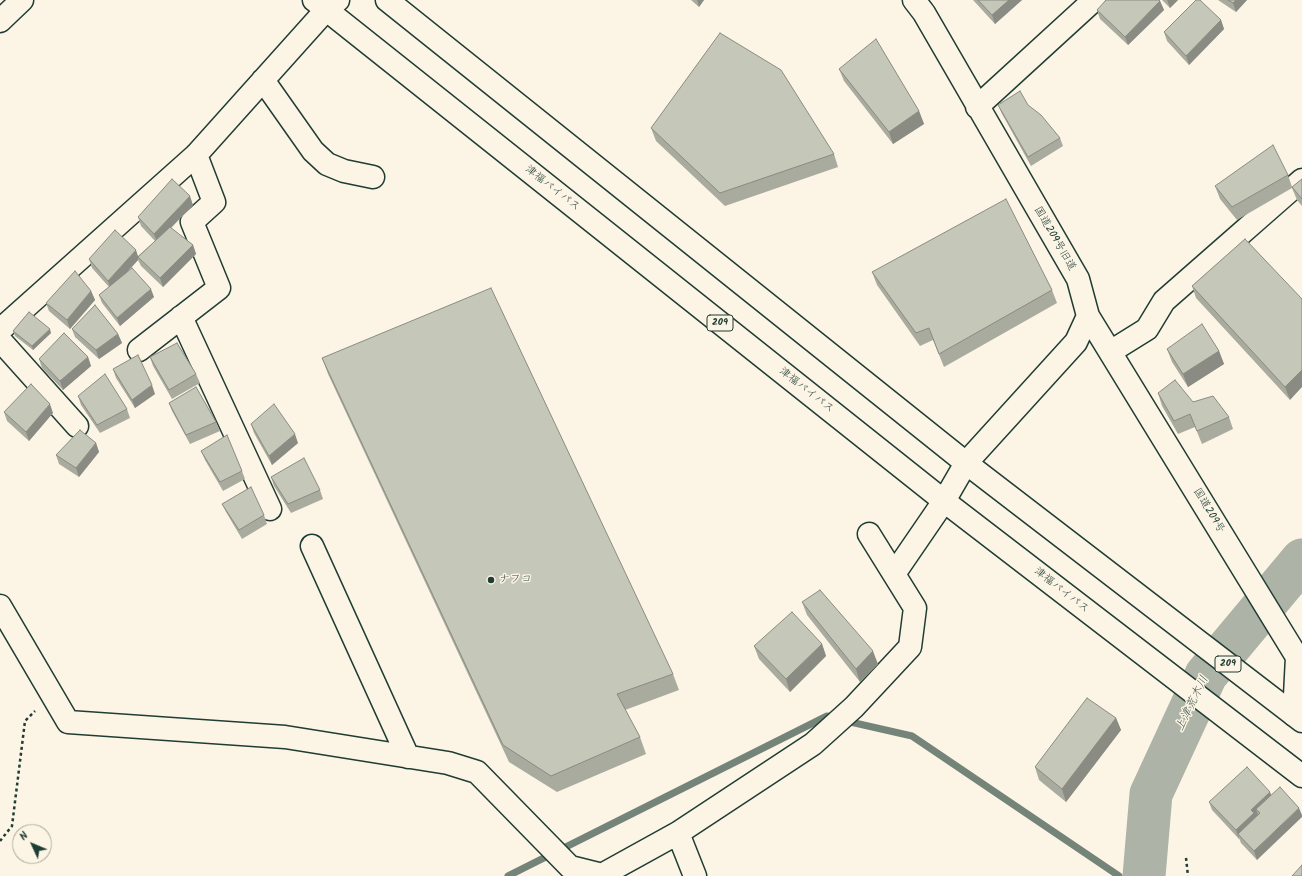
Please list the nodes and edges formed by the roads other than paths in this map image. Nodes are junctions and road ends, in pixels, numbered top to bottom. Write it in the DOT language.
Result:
graph roads {
  1 [pos="22,0"];
  2 [pos="387,0"];
  3 [pos="914,0"];
  4 [pos="1094,0"];
  5 [pos="326,3"];
  6 [pos="0,21"];
  7 [pos="263,80"];
  8 [pos="977,107"];
  9 [pos="196,154"];
  10 [pos="373,177"];
  11 [pos="1302,180"];
  12 [pos="1088,316"];
  13 [pos="182,317"];
  14 [pos="0,330"];
  15 [pos="0,340"];
  16 [pos="139,350"];
  17 [pos="1110,352"];
  18 [pos="77,426"];
  19 [pos="966,463"];
  20 [pos="944,500"];
  21 [pos="270,509"];
  22 [pos="869,534"];
  23 [pos="312,546"];
  24 [pos="894,574"];
  25 [pos="0,606"];
  26 [pos="1298,718"];
  27 [pos="408,757"];
  28 [pos="1302,776"];
  29 [pos="678,833"];
  30 [pos="695,876"];
  1 -- 6 [label="main road"];
  2 -- 19 [label="main road, 209"];
  3 -- 8 [label="main road, 国道209号旧道 / 209"];
  4 -- 8 [label="main road"];
  5 -- 7 [label="main road"];
  5 -- 20 [label="main road, 津福バイパス / 209"];
  7 -- 9 [label="main road"];
  7 -- 10 [label="main road"];
  8 -- 12 [label="main road, 国道209号旧道 / 209"];
  9 -- 13 [label="main road"];
  9 -- 14 [label="main road"];
  11 -- 17 [label="main road"];
  12 -- 17 [label="main road, 国道209号 / 209"];
  12 -- 19 [label="main road"];
  13 -- 16 [label="main road"];
  13 -- 21 [label="main road"];
  15 -- 18 [label="main road"];
  17 -- 26 [label="main road, 国道209号 / 209"];
  19 -- 20 [label="main road"];
  19 -- 26 [label="main road, 209"];
  20 -- 24 [label="main road"];
  20 -- 28 [label="main road, 津福バイパス / 209"];
  22 -- 24 [label="main road"];
  23 -- 27 [label="main road"];
  24 -- 29 [label="main road"];
  25 -- 27 [label="main road"];
  27 -- 29 [label="main road"];
  29 -- 30 [label="main road"];
}
